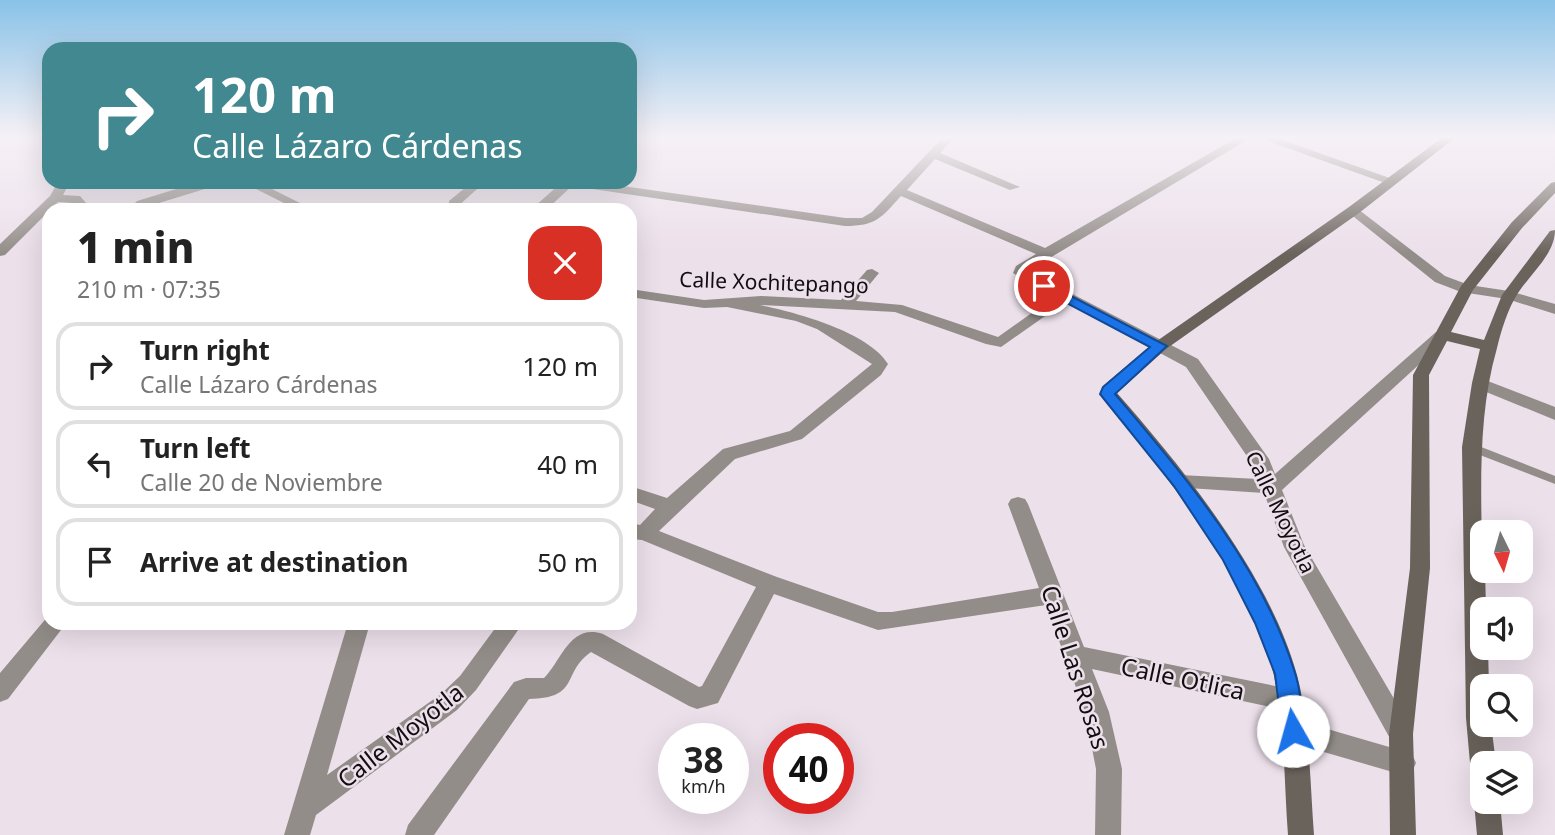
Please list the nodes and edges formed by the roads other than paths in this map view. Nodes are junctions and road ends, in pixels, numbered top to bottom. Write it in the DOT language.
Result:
graph roads {
  1 [pos="915,176"];
  2 [pos="987,176"];
  3 [pos="1179,176"];
  4 [pos="1377,176"];
  5 [pos="1399,176"];
  6 [pos="1392,181"];
  7 [pos="1555,186"];
  8 [pos="1014,187"];
  9 [pos="60,189"];
  10 [pos="193,189"];
  11 [pos="263,189"];
  12 [pos="471,189"];
  13 [pos="562,189"];
  14 [pos="618,189"];
  15 [pos="900,191"];
  16 [pos="55,198"];
  17 [pos="50,203"];
  18 [pos="80,203"];
  19 [pos="145,203"];
  20 [pos="293,203"];
  21 [pos="454,203"];
  22 [pos="547,203"];
  23 [pos="1354,210"];
  24 [pos="42,211"];
  25 [pos="1555,234"];
  26 [pos="0,252"];
  27 [pos="1548,252"];
  28 [pos="1046,253"];
  29 [pos="872,273"];
  30 [pos="1466,289"];
  31 [pos="637,294"];
  32 [pos="1510,295"];
  33 [pos="1064,296"];
  34 [pos="730,303"];
  35 [pos="846,304"];
  36 [pos="1555,309"];
  37 [pos="1442,335"];
  38 [pos="1160,346"];
  39 [pos="1489,346"];
  40 [pos="1480,383"];
  41 [pos="1555,414"];
  42 [pos="1471,447"];
  43 [pos="1555,480"];
  44 [pos="1180,482"];
  45 [pos="1273,487"];
  46 [pos="637,495"];
  47 [pos="1018,503"];
  48 [pos="670,507"];
  49 [pos="637,532"];
  50 [pos="769,583"];
  51 [pos="1054,595"];
  52 [pos="47,630"];
  53 [pos="357,630"];
  54 [pos="507,630"];
  55 [pos="1077,656"];
  56 [pos="0,691"];
  57 [pos="1290,700"];
  58 [pos="1293,731"];
  59 [pos="1401,734"];
  60 [pos="1482,751"];
  61 [pos="1403,762"];
  62 [pos="305,807"];
  63 [pos="1488,814"];
  64 [pos="296,835"];
  65 [pos="418,835"];
  66 [pos="1108,835"];
  67 [pos="1301,835"];
  68 [pos="1403,835"];
  69 [pos="1490,835"];
  1 -- 15 [label="street"];
  2 -- 8 [label="street"];
  3 -- 28 [label="street"];
  4 -- 6 [label="street"];
  5 -- 6 [label="main road"];
  6 -- 23 [label="main road"];
  7 -- 30 [label="main road"];
  9 -- 16 [label="street"];
  10 -- 19 [label="street"];
  11 -- 20 [label="street"];
  12 -- 21 [label="street"];
  13 -- 22 [label="street"];
  14 -- 15 [label="street"];
  15 -- 28 [label="street"];
  16 -- 17 [label="street"];
  16 -- 18 [label="street"];
  23 -- 30 [label="street"];
  23 -- 38 [label="main road"];
  24 -- 26 [label="street"];
  25 -- 27 [label="main road"];
  27 -- 32 [label="main road"];
  28 -- 33 [label="street, Calle Moyotla"];
  29 -- 35 [label="street"];
  30 -- 32 [label="street"];
  30 -- 37 [label="main road"];
  31 -- 34 [label="street, Calle Xochitepango"];
  32 -- 36 [label="street"];
  32 -- 39 [label="main road"];
  33 -- 35 [label="street, Calle Xochitepango"];
  33 -- 38 [label="street, Calle Moyotla"];
  34 -- 35 [label="street, Calle Xochitepango"];
  34 -- 48 [label="street"];
  37 -- 39 [label="main road"];
  37 -- 45 [label="street"];
  37 -- 59 [label="main road"];
  38 -- 44 [label="main road"];
  38 -- 45 [label="street, Calle Moyotla"];
  39 -- 40 [label="main road"];
  40 -- 41 [label="street"];
  40 -- 42 [label="main road"];
  42 -- 43 [label="lane"];
  42 -- 60 [label="main road"];
  44 -- 45 [label="street"];
  44 -- 57 [label="main road"];
  45 -- 59 [label="street, Calle Moyotla"];
  46 -- 48 [label="street"];
  47 -- 51 [label="street, Calle Las Rosas"];
  48 -- 49 [label="street"];
  49 -- 50 [label="street"];
  50 -- 51 [label="street"];
  50 -- 65 [label="street"];
  51 -- 55 [label="street, Calle Las Rosas"];
  52 -- 56 [label="street"];
  53 -- 62 [label="street"];
  54 -- 62 [label="street, Calle Moyotla"];
  55 -- 57 [label="street, Calle Otlica"];
  55 -- 66 [label="street, Calle Las Rosas"];
  57 -- 58 [label="main road"];
  58 -- 61 [label="street"];
  58 -- 67 [label="main road"];
  59 -- 61 [label="main road"];
  61 -- 68 [label="main road"];
  62 -- 64 [label="street"];
  63 -- 69 [label="main road"];
}
